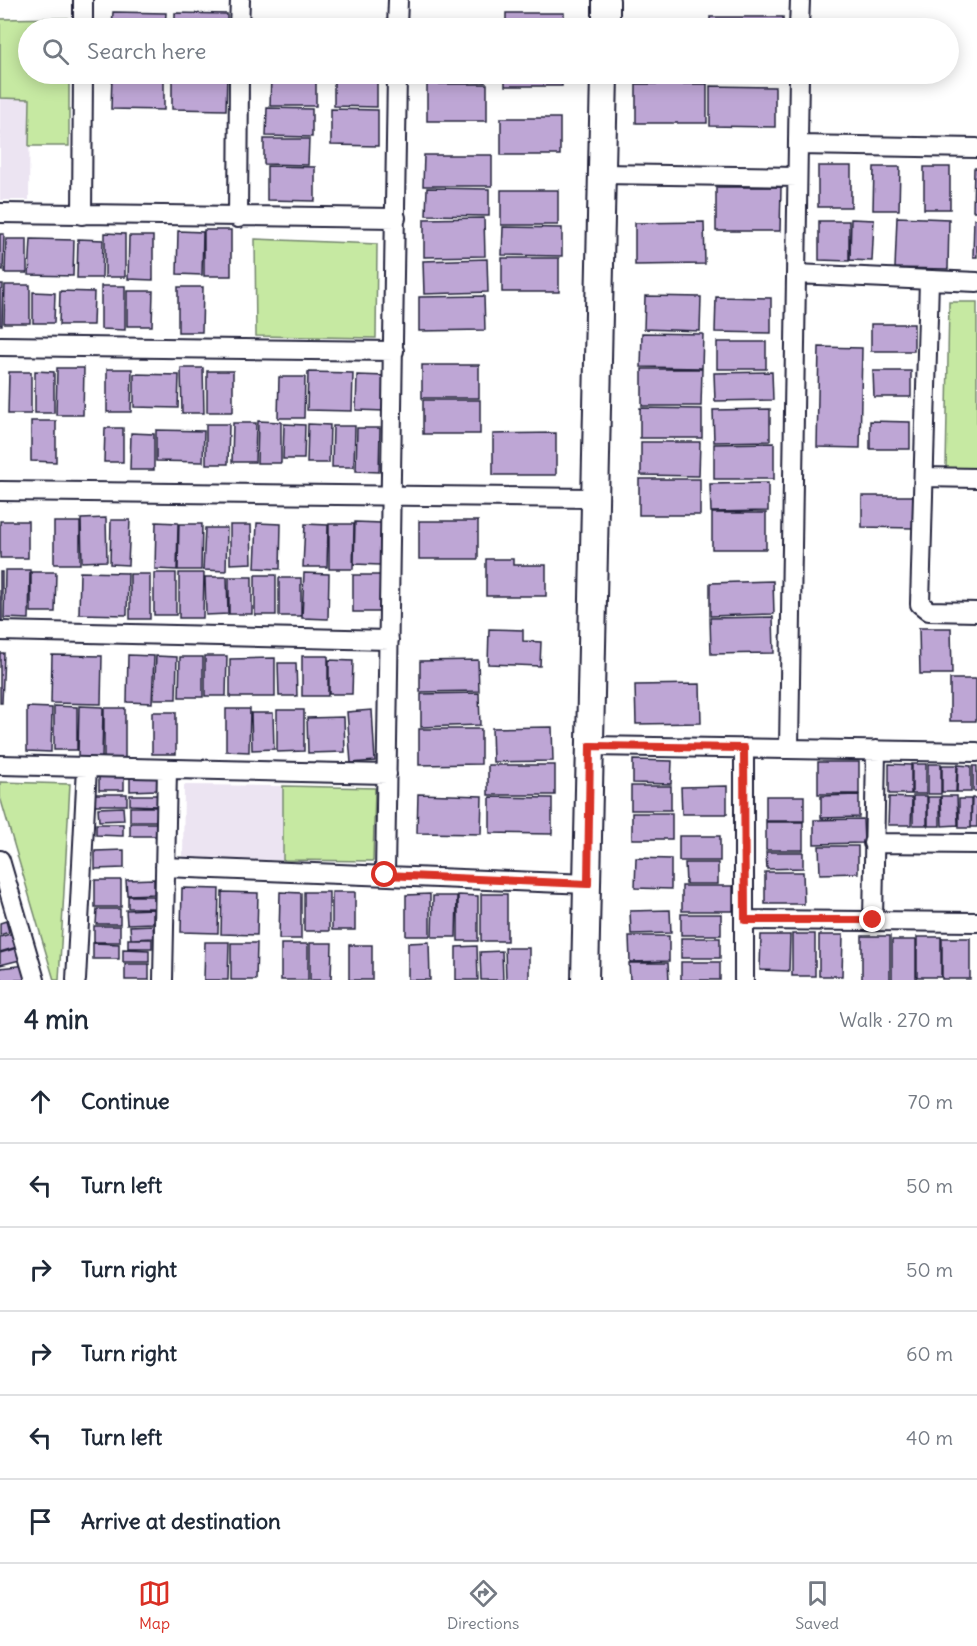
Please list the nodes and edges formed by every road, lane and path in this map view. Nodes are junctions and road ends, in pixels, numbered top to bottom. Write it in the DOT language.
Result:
graph roads {
  1 [pos="83,0"];
  2 [pos="240,0"];
  3 [pos="398,0"];
  4 [pos="606,0"];
  5 [pos="800,0"];
  6 [pos="83,18"];
  7 [pos="239,18"];
  8 [pos="397,18"];
  9 [pos="606,18"];
  10 [pos="799,18"];
  11 [pos="83,84"];
  12 [pos="239,84"];
  13 [pos="397,84"];
  14 [pos="604,84"];
  15 [pos="799,84"];
  16 [pos="798,145"];
  17 [pos="977,148"];
  18 [pos="601,174"];
  19 [pos="797,177"];
  20 [pos="0,213"];
  21 [pos="82,215"];
  22 [pos="238,218"];
  23 [pos="396,218"];
  24 [pos="796,274"];
  25 [pos="929,280"];
  26 [pos="977,282"];
  27 [pos="0,346"];
  28 [pos="394,351"];
  29 [pos="924,477"];
  30 [pos="977,478"];
  31 [pos="0,491"];
  32 [pos="392,494"];
  33 [pos="596,498"];
  34 [pos="977,612"];
  35 [pos="0,631"];
  36 [pos="389,640"];
  37 [pos="590,746"];
  38 [pos="744,748"];
  39 [pos="789,749"];
  40 [pos="876,750"];
  41 [pos="977,752"];
  42 [pos="0,765"];
  43 [pos="87,767"];
  44 [pos="167,769"];
  45 [pos="387,774"];
  46 [pos="873,843"];
  47 [pos="977,844"];
  48 [pos="0,860"];
  49 [pos="165,867"];
  50 [pos="385,875"];
  51 [pos="588,884"];
  52 [pos="745,920"];
  53 [pos="873,920"];
  54 [pos="977,922"];
  55 [pos="35,980"];
  56 [pos="76,980"];
  57 [pos="163,980"];
  58 [pos="585,980"];
  59 [pos="744,980"];
  1 -- 6 [label="street"];
  2 -- 7 [label="street"];
  3 -- 8 [label="street"];
  4 -- 9 [label="street"];
  5 -- 10 [label="street"];
  11 -- 21 [label="street"];
  12 -- 22 [label="street"];
  13 -- 23 [label="street"];
  14 -- 18 [label="street"];
  15 -- 16 [label="street"];
  16 -- 17 [label="street"];
  16 -- 19 [label="street"];
  18 -- 19 [label="street"];
  18 -- 33 [label="street"];
  19 -- 24 [label="street"];
  20 -- 21 [label="street"];
  21 -- 22 [label="street"];
  22 -- 23 [label="street"];
  23 -- 28 [label="street"];
  24 -- 25 [label="street"];
  24 -- 39 [label="street"];
  25 -- 26 [label="street"];
  25 -- 29 [label="street"];
  27 -- 28 [label="street"];
  28 -- 32 [label="street"];
  29 -- 30 [label="street"];
  29 -- 34 [label="street"];
  31 -- 32 [label="street"];
  32 -- 33 [label="street"];
  32 -- 36 [label="street"];
  33 -- 37 [label="street"];
  35 -- 36 [label="street"];
  36 -- 45 [label="street"];
  37 -- 38 [label="street"];
  37 -- 51 [label="street"];
  38 -- 39 [label="street"];
  38 -- 52 [label="street"];
  39 -- 40 [label="street"];
  40 -- 41 [label="street"];
  40 -- 46 [label="street"];
  42 -- 43 [label="street"];
  43 -- 44 [label="street"];
  43 -- 56 [label="street"];
  44 -- 45 [label="street"];
  44 -- 49 [label="street"];
  45 -- 50 [label="street"];
  46 -- 47 [label="street"];
  46 -- 53 [label="street"];
  48 -- 55 [label="street"];
  49 -- 50 [label="street"];
  49 -- 57 [label="street"];
  50 -- 51 [label="street"];
  51 -- 58 [label="street"];
  52 -- 53 [label="street"];
  52 -- 59 [label="street"];
  53 -- 54 [label="street"];
}
